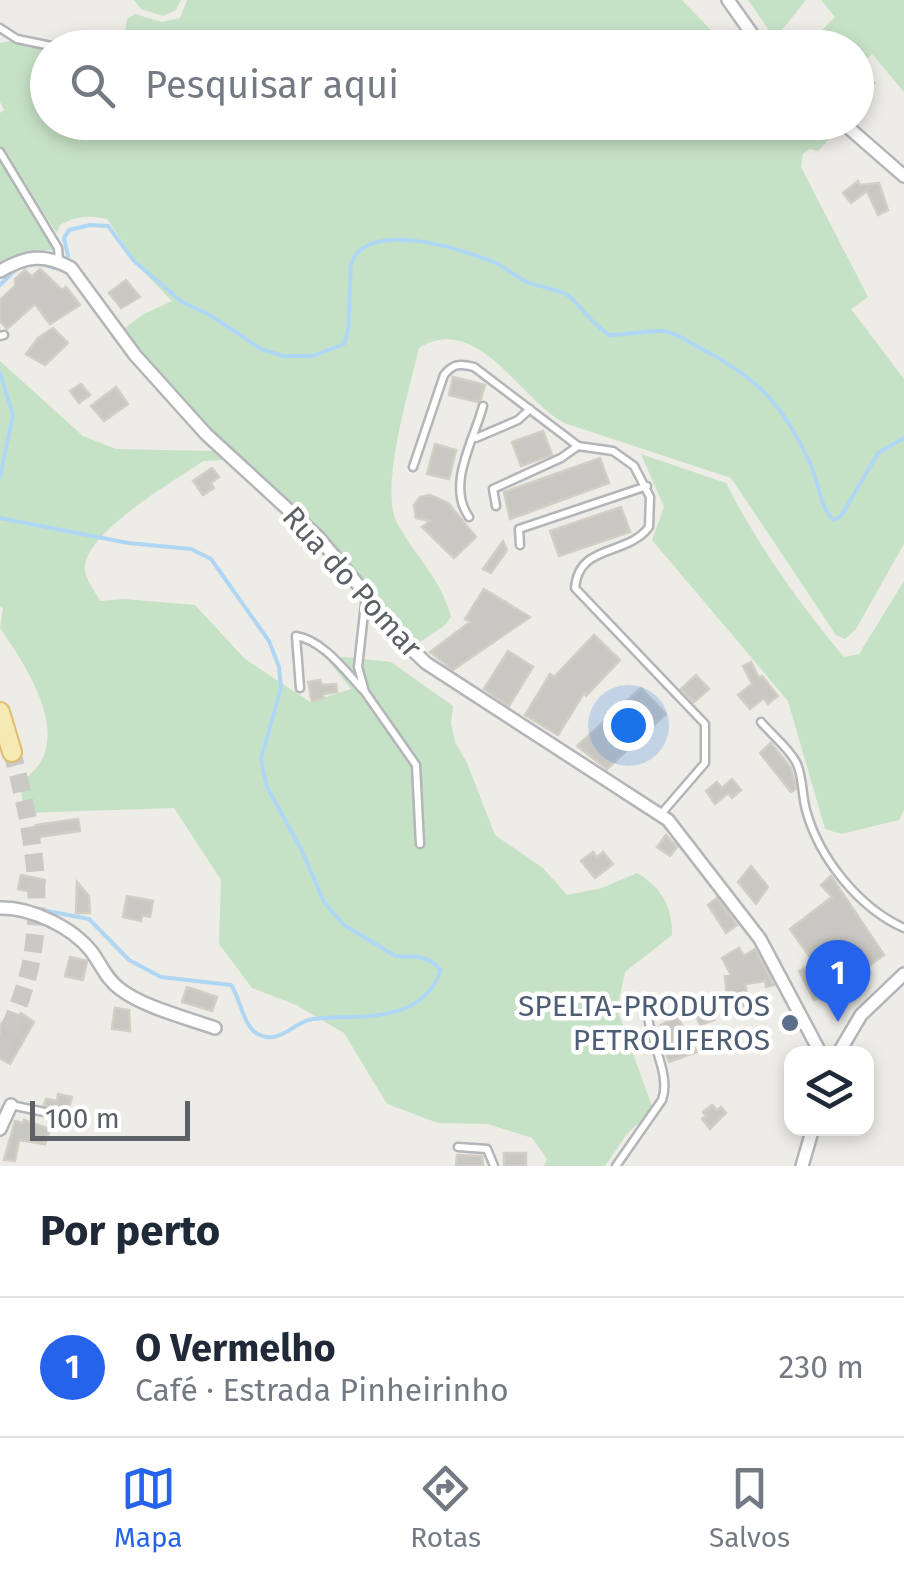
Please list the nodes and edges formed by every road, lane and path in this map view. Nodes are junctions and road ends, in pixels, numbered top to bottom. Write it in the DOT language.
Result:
graph roads {
  1 [pos="728,0"];
  2 [pos="0,28"];
  3 [pos="749,30"];
  4 [pos="30,41"];
  5 [pos="863,140"];
  6 [pos="0,152"];
  7 [pos="904,176"];
  8 [pos="59,262"];
  9 [pos="0,271"];
  10 [pos="483,406"];
  11 [pos="530,409"];
  12 [pos="475,438"];
  13 [pos="578,446"];
  14 [pos="413,467"];
  15 [pos="647,486"];
  16 [pos="496,506"];
  17 [pos="468,517"];
  18 [pos="520,545"];
  19 [pos="366,594"];
  20 [pos="300,688"];
  21 [pos="365,692"];
  22 [pos="0,712"];
  23 [pos="761,722"];
  24 [pos="12,752"];
  25 [pos="660,814"];
  26 [pos="420,844"];
  27 [pos="0,908"];
  28 [pos="904,928"];
  29 [pos="904,974"];
  30 [pos="648,997"];
  31 [pos="215,1028"];
  32 [pos="817,1046"];
  33 [pos="843,1046"];
  34 [pos="12,1105"];
  35 [pos="49,1113"];
  36 [pos="0,1128"];
  37 [pos="811,1136"];
  38 [pos="458,1147"];
  39 [pos="494,1166"];
  40 [pos="616,1166"];
  41 [pos="802,1166"];
  1 -- 3 [label="street"];
  2 -- 4 [label="lane"];
  5 -- 7 [label="street"];
  6 -- 8 [label="lane"];
  8 -- 9 [label="street"];
  8 -- 19 [label="street, Rua do Pomar"];
  10 -- 12 [label="lane"];
  11 -- 12 [label="lane"];
  11 -- 13 [label="lane"];
  11 -- 14 [label="lane"];
  12 -- 17 [label="lane"];
  13 -- 15 [label="lane"];
  13 -- 16 [label="lane"];
  15 -- 18 [label="lane"];
  15 -- 25 [label="lane"];
  19 -- 21 [label="lane"];
  19 -- 25 [label="street, Rua do Pomar"];
  20 -- 21 [label="lane"];
  21 -- 26 [label="lane"];
  22 -- 24 [label="main road"];
  23 -- 28 [label="lane"];
  25 -- 32 [label="street, Rua do Pomar"];
  27 -- 31 [label="street"];
  29 -- 33 [label="street"];
  30 -- 40 [label="lane"];
  34 -- 35 [label="lane"];
  34 -- 36 [label="street"];
  37 -- 41 [label="street"];
  38 -- 39 [label="lane"];
}
